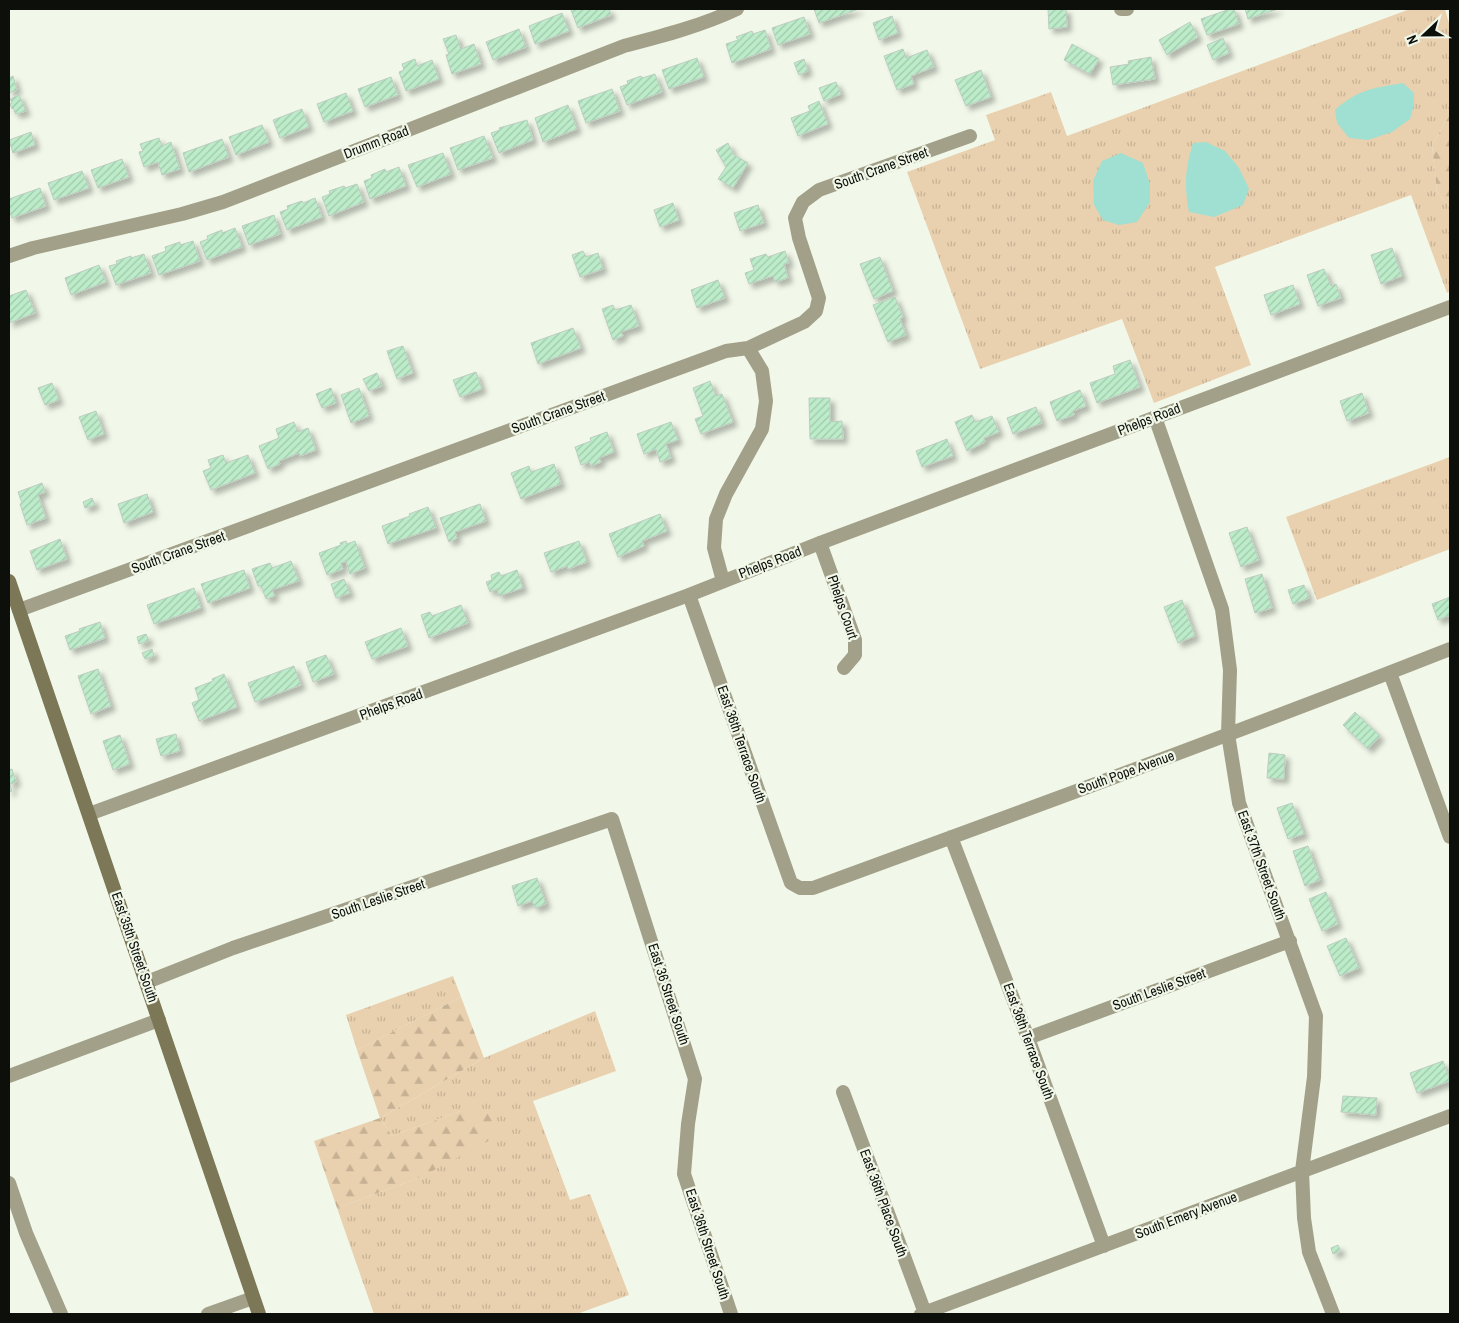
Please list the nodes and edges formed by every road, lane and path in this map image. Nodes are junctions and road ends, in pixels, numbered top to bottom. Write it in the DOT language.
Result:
graph roads {
  1 [pos="737,9"];
  2 [pos="1121,9"];
  3 [pos="1127,9"];
  4 [pos="970,136"];
  5 [pos="9,256"];
  6 [pos="1450,307"];
  7 [pos="748,348"];
  8 [pos="1155,417"];
  9 [pos="820,543"];
  10 [pos="9,581"];
  11 [pos="723,581"];
  12 [pos="689,595"];
  13 [pos="19,610"];
  14 [pos="1450,649"];
  15 [pos="844,668"];
  16 [pos="1390,672"];
  17 [pos="1228,734"];
  18 [pos="89,814"];
  19 [pos="612,819"];
  20 [pos="951,837"];
  21 [pos="1450,837"];
  22 [pos="800,888"];
  23 [pos="1290,941"];
  24 [pos="146,982"];
  25 [pos="159,1020"];
  26 [pos="1028,1038"];
  27 [pos="9,1076"];
  28 [pos="843,1092"];
  29 [pos="1450,1116"];
  30 [pos="1302,1171"];
  31 [pos="684,1174"];
  32 [pos="9,1183"];
  33 [pos="1104,1246"];
  34 [pos="253,1298"];
  35 [pos="61,1314"];
  36 [pos="208,1314"];
  37 [pos="259,1314"];
  38 [pos="731,1314"];
  39 [pos="923,1314"];
  40 [pos="1333,1314"];
  1 -- 5 [label="street, Drumm Road"];
  2 -- 3 [label="street"];
  4 -- 7 [label="street, South Crane Street"];
  6 -- 8 [label="street, Phelps Road"];
  7 -- 11 [label="street"];
  7 -- 13 [label="street, South Crane Street"];
  8 -- 9 [label="street, Phelps Road"];
  8 -- 17 [label="street, East 37th Street South"];
  9 -- 11 [label="street, Phelps Road"];
  9 -- 15 [label="street, Phelps Court"];
  10 -- 13 [label="main road, East 35th Street South"];
  11 -- 12 [label="street, Phelps Road"];
  12 -- 18 [label="street, Phelps Road"];
  12 -- 22 [label="street, East 36th Terrace South"];
  13 -- 18 [label="main road, East 35th Street South"];
  14 -- 16 [label="street, South Pope Avenue"];
  16 -- 17 [label="street, South Pope Avenue"];
  16 -- 21 [label="street"];
  17 -- 20 [label="street, South Pope Avenue"];
  17 -- 23 [label="street, East 37th Street South"];
  18 -- 24 [label="main road, East 35th Street South"];
  19 -- 24 [label="street, South Leslie Street"];
  19 -- 31 [label="street, East 36 Street South"];
  20 -- 22 [label="street, South Pope Avenue"];
  20 -- 26 [label="street, East 36th Terrace South"];
  23 -- 26 [label="street, South Leslie Street"];
  23 -- 30 [label="street, East 37th Street South"];
  24 -- 25 [label="main road, East 35th Street South"];
  25 -- 27 [label="street"];
  25 -- 34 [label="main road, East 35th Street South"];
  26 -- 33 [label="street, East 36th Terrace South"];
  28 -- 39 [label="street, East 36th Place South"];
  29 -- 30 [label="street, South Emery Avenue"];
  30 -- 33 [label="street, South Emery Avenue"];
  30 -- 40 [label="street, East 37th Street South"];
  31 -- 38 [label="street, East 36th Street South"];
  32 -- 35 [label="street"];
  33 -- 39 [label="street, South Emery Avenue"];
  34 -- 36 [label="street"];
  34 -- 37 [label="main road, East 35th Street South"];
}
